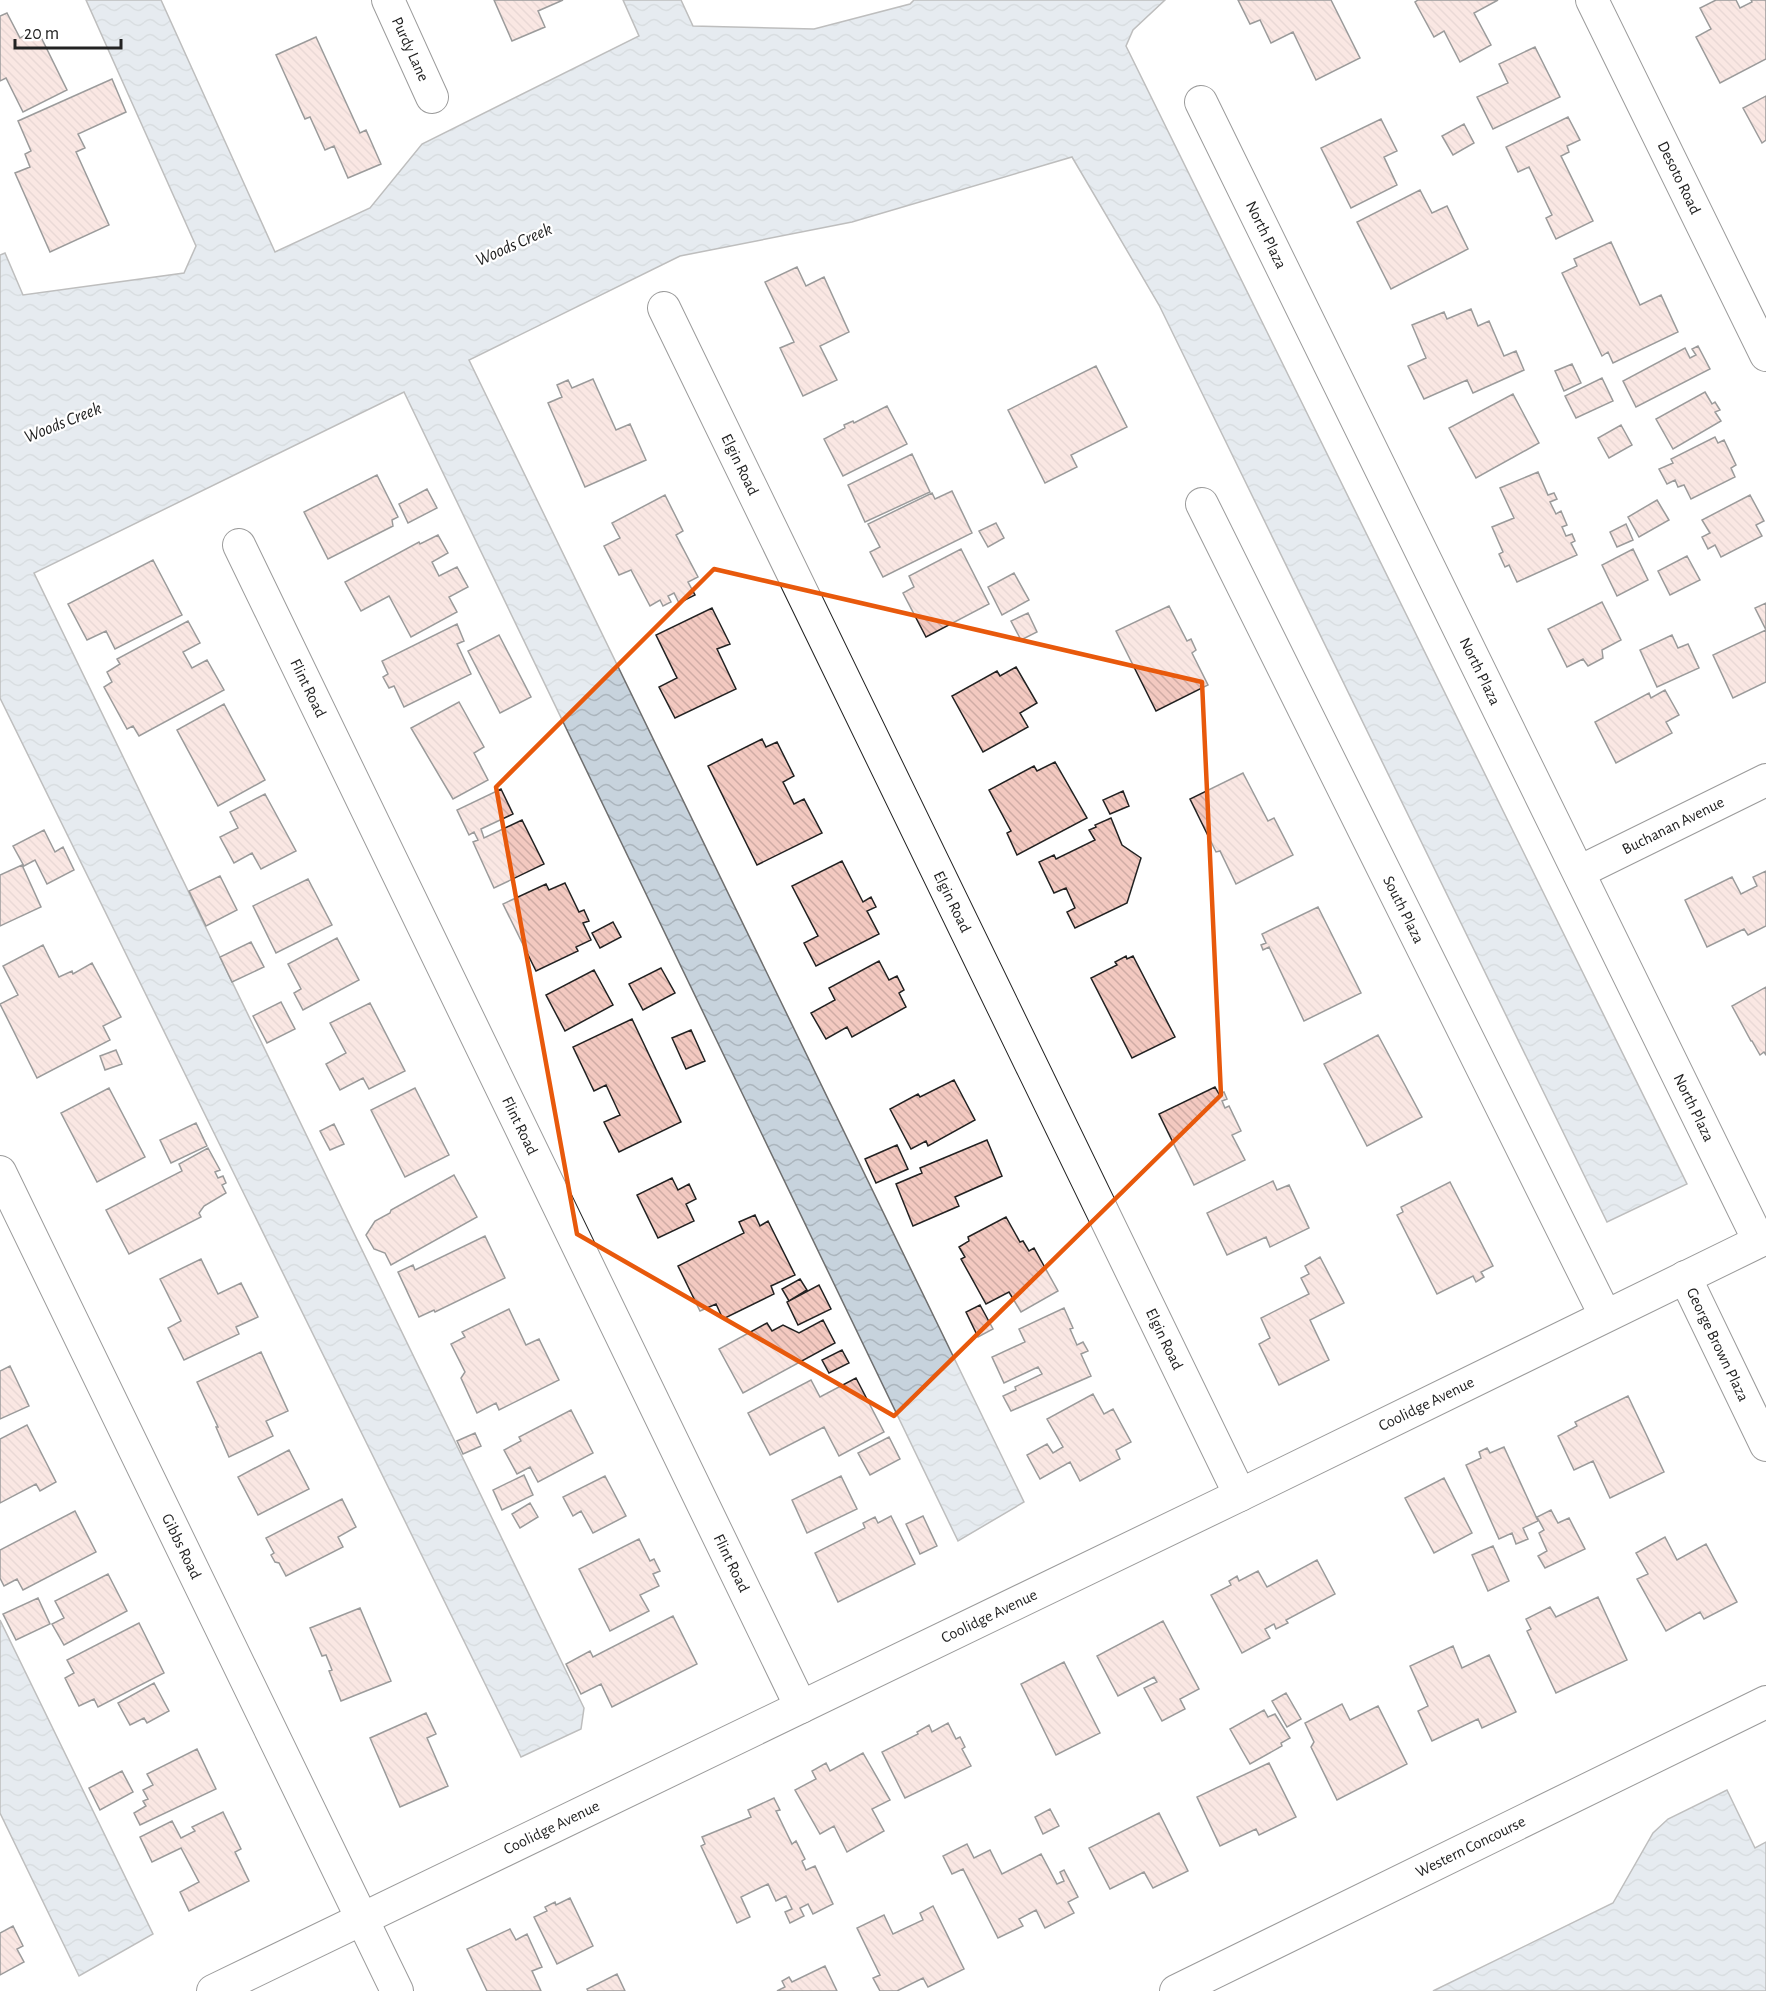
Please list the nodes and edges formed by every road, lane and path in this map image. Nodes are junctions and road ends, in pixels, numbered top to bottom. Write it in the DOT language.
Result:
graph roads {
  1 [pos="388,0"];
  2 [pos="1592,0"];
  3 [pos="432,97"];
  4 [pos="1201,102"];
  5 [pos="664,308"];
  6 [pos="1766,355"];
  7 [pos="1202,504"];
  8 [pos="239,545"];
  9 [pos="1766,780"];
  10 [pos="1579,872"];
  11 [pos="0,1173"];
  12 [pos="1763,1239"];
  13 [pos="1685,1277"];
  14 [pos="1605,1315"];
  15 [pos="1766,1445"];
  16 [pos="1240,1495"];
  17 [pos="1766,1702"];
  18 [pos="801,1707"];
  19 [pos="362,1919"];
  20 [pos="213,1991"];
  21 [pos="397,1991"];
  22 [pos="1176,1991"];
  1 -- 3 [label="street, Purdy Lane"];
  2 -- 6 [label="street, Desoto Road"];
  4 -- 10 [label="street, North Plaza"];
  5 -- 16 [label="street, Elgin Road"];
  7 -- 14 [label="street, South Plaza"];
  8 -- 18 [label="street, Flint Road"];
  9 -- 10 [label="street, Buchanan Avenue"];
  10 -- 12 [label="street, North Plaza"];
  11 -- 19 [label="street, Gibbs Road"];
  12 -- 13 [label="street, Coolidge Avenue"];
  13 -- 14 [label="street, Coolidge Avenue"];
  13 -- 15 [label="street, George Brown Plaza"];
  14 -- 16 [label="street, Coolidge Avenue"];
  16 -- 18 [label="street, Coolidge Avenue"];
  17 -- 22 [label="street, Western Concourse"];
  18 -- 19 [label="street, Coolidge Avenue"];
  19 -- 20 [label="street, Coolidge Avenue"];
  19 -- 21 [label="street, Gibbs Road"];
}
